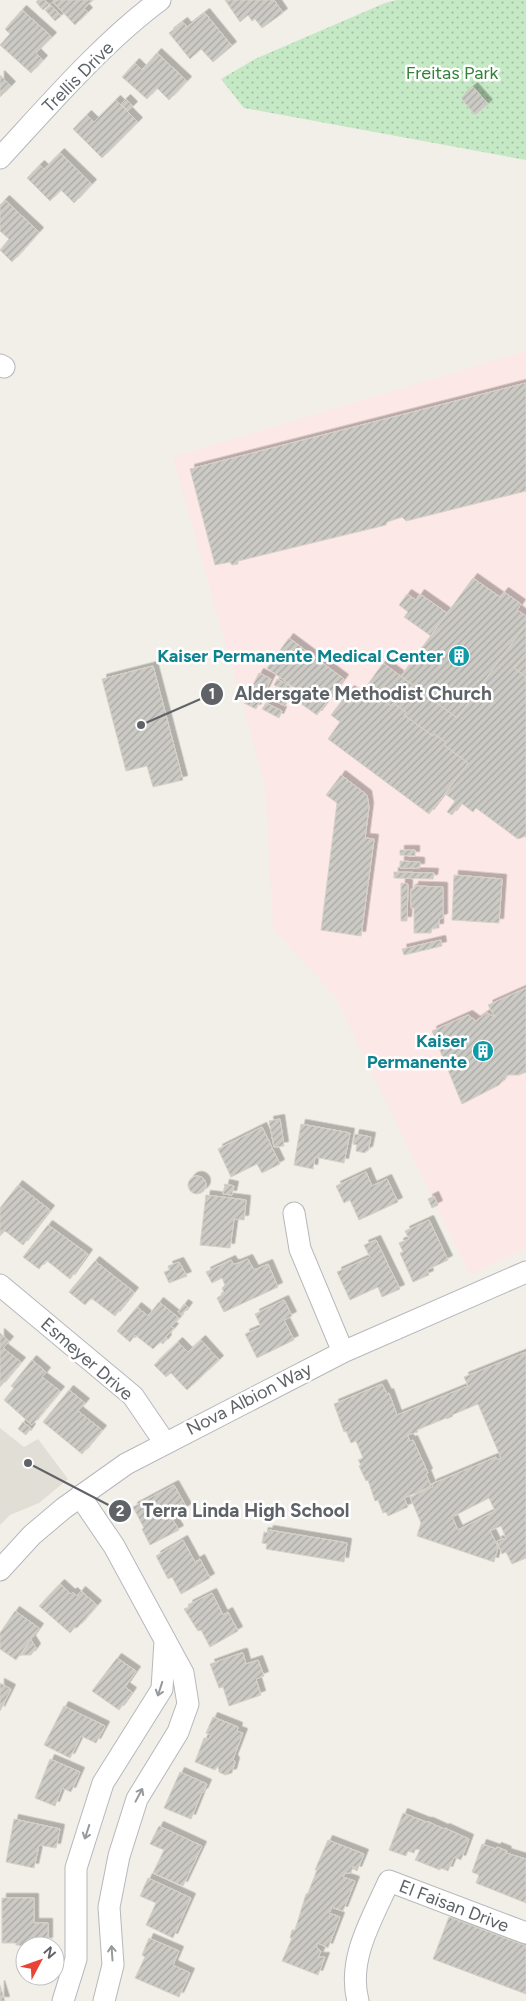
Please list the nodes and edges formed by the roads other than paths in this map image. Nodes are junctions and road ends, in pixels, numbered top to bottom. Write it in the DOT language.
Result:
graph roads {
  1 [pos="160,0"];
  2 [pos="0,158"];
  3 [pos="294,1213"];
  4 [pos="526,1272"];
  5 [pos="0,1285"];
  6 [pos="344,1352"];
  7 [pos="165,1443"];
  8 [pos="80,1496"];
  9 [pos="0,1570"];
  10 [pos="165,1641"];
  11 [pos="526,1933"];
  12 [pos="63,2001"];
  13 [pos="104,2001"];
  14 [pos="358,2001"];
  1 -- 2 [label="street, Trellis Drive"];
  3 -- 6 [label="street"];
  4 -- 6 [label="street, Nova Albion Way"];
  5 -- 7 [label="street, Esmeyer Drive"];
  6 -- 7 [label="street, Nova Albion Way"];
  7 -- 8 [label="street, Nova Albion Way"];
  8 -- 9 [label="street, Nova Albion Way"];
  8 -- 10 [label="street"];
  10 -- 12 [label="street, one-way"];
  13 -- 10 [label="street, one-way"];
  11 -- 14 [label="street, El Faisan Drive"];
}
